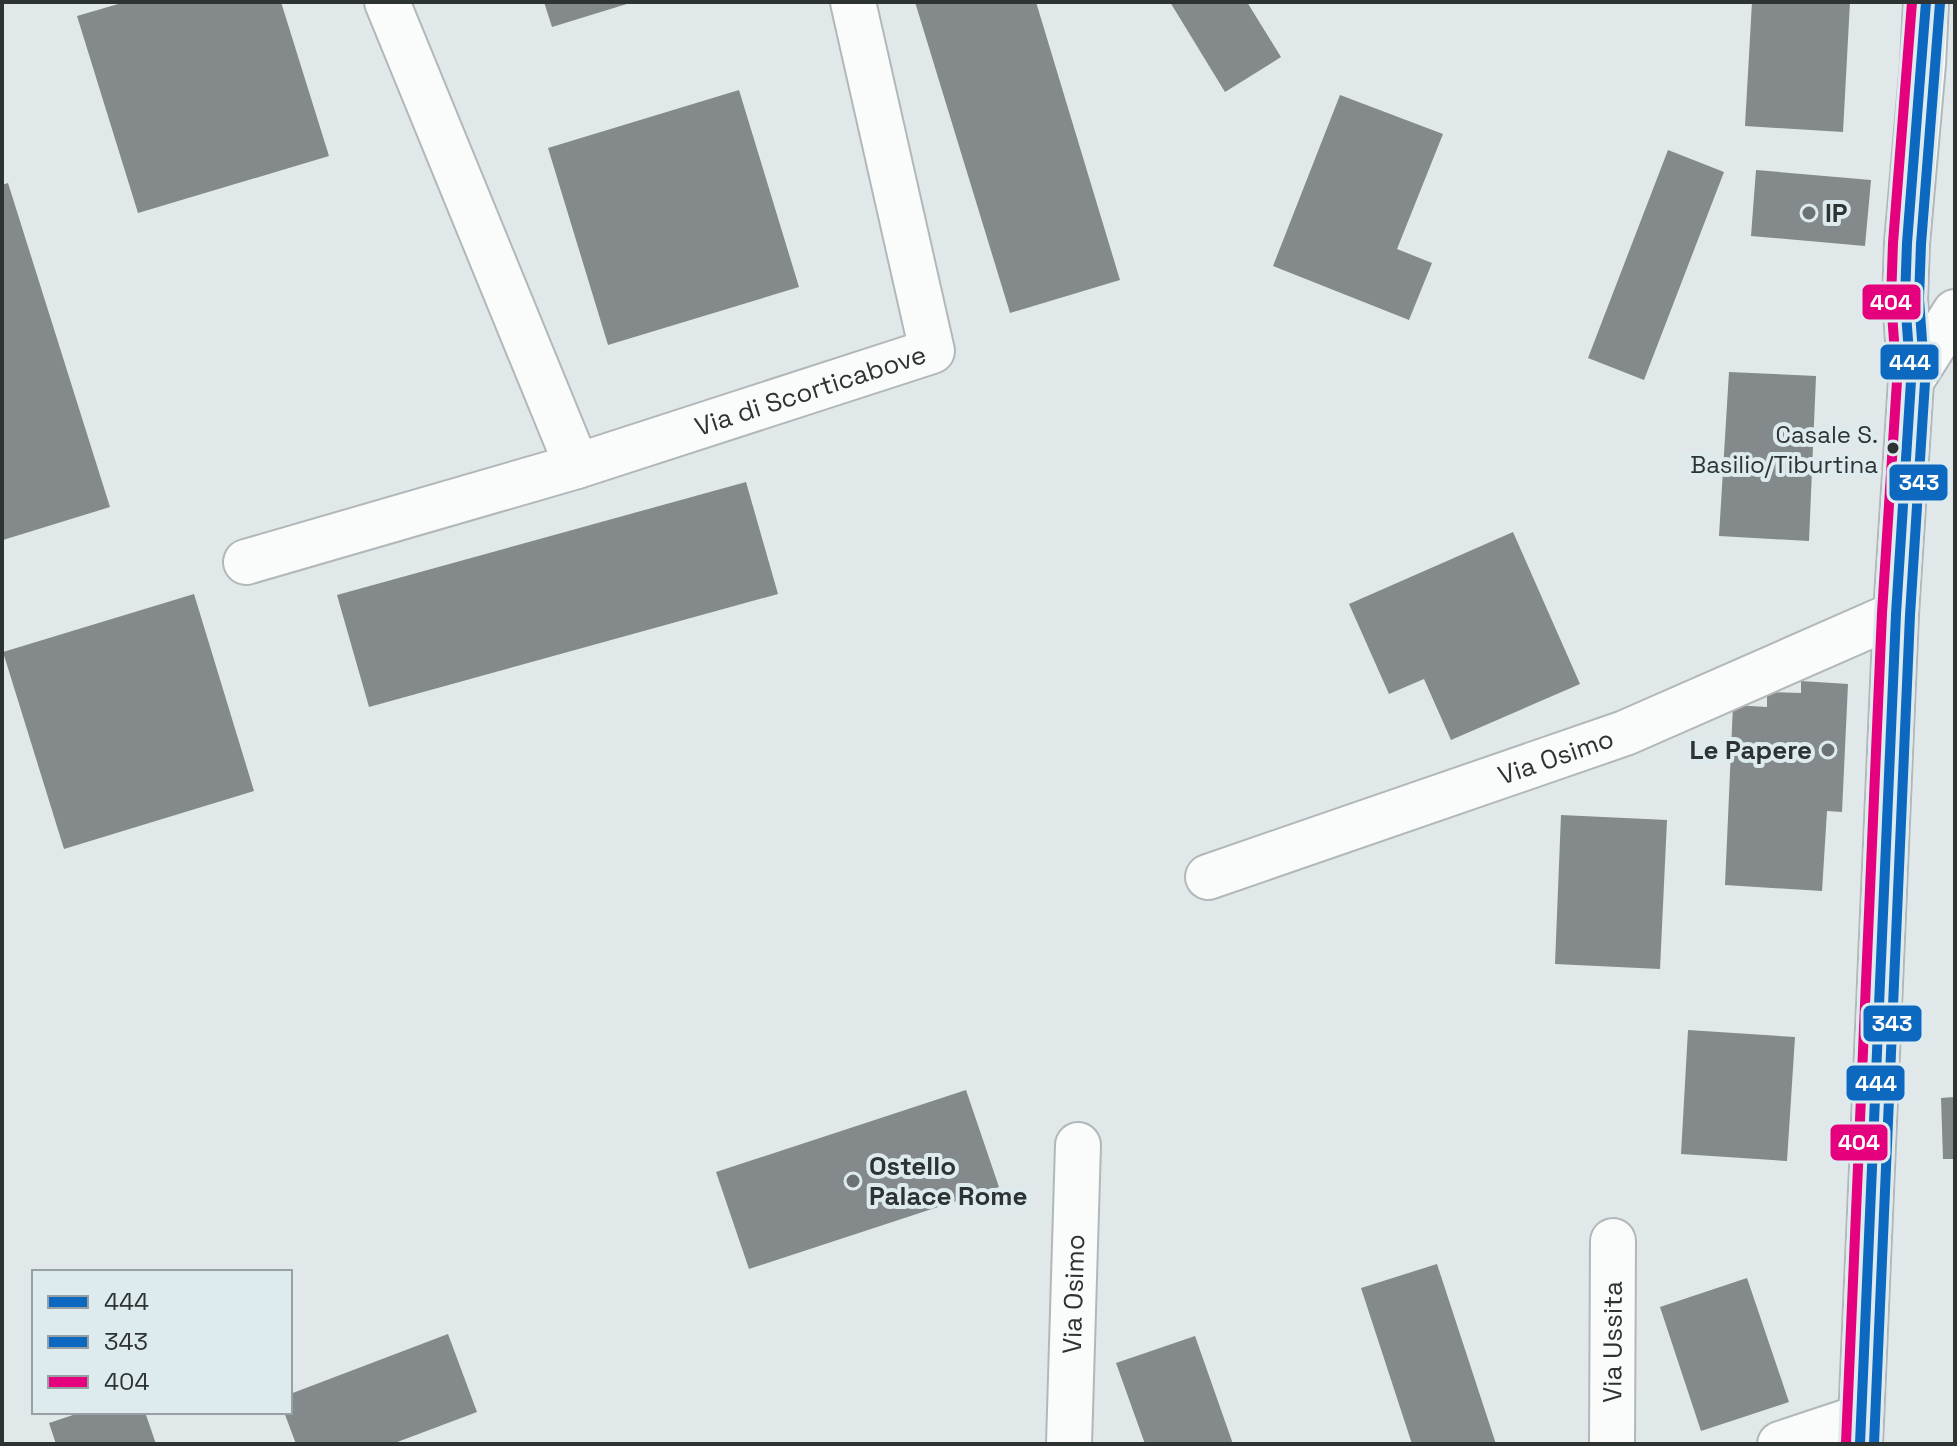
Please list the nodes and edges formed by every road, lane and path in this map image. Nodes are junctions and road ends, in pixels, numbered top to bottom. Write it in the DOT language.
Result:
graph roads {
  1 [pos="387,2"];
  2 [pos="853,2"];
  3 [pos="1926,2"];
  4 [pos="1923,64"];
  5 [pos="1955,94"];
  6 [pos="1955,312"];
  7 [pos="1911,381"];
  8 [pos="577,466"];
  9 [pos="246,562"];
  10 [pos="1896,614"];
  11 [pos="1208,877"];
  12 [pos="1078,1145"];
  13 [pos="1613,1241"];
  14 [pos="1861,1431"];
  15 [pos="1069,1444"];
  16 [pos="1612,1444"];
  17 [pos="1780,1444"];
  1 -- 8 [label="street"];
  2 -- 8 [label="street, Via di Scorticabove"];
  3 -- 4 [label="street"];
  4 -- 5 [label="street"];
  4 -- 7 [label="street"];
  6 -- 7 [label="street"];
  7 -- 10 [label="street"];
  8 -- 9 [label="street, Via di Scorticabove"];
  10 -- 11 [label="street, Via Osimo"];
  10 -- 14 [label="street"];
  12 -- 15 [label="street, Via Osimo"];
  13 -- 16 [label="street, Via Ussita"];
  14 -- 17 [label="street"];
}
